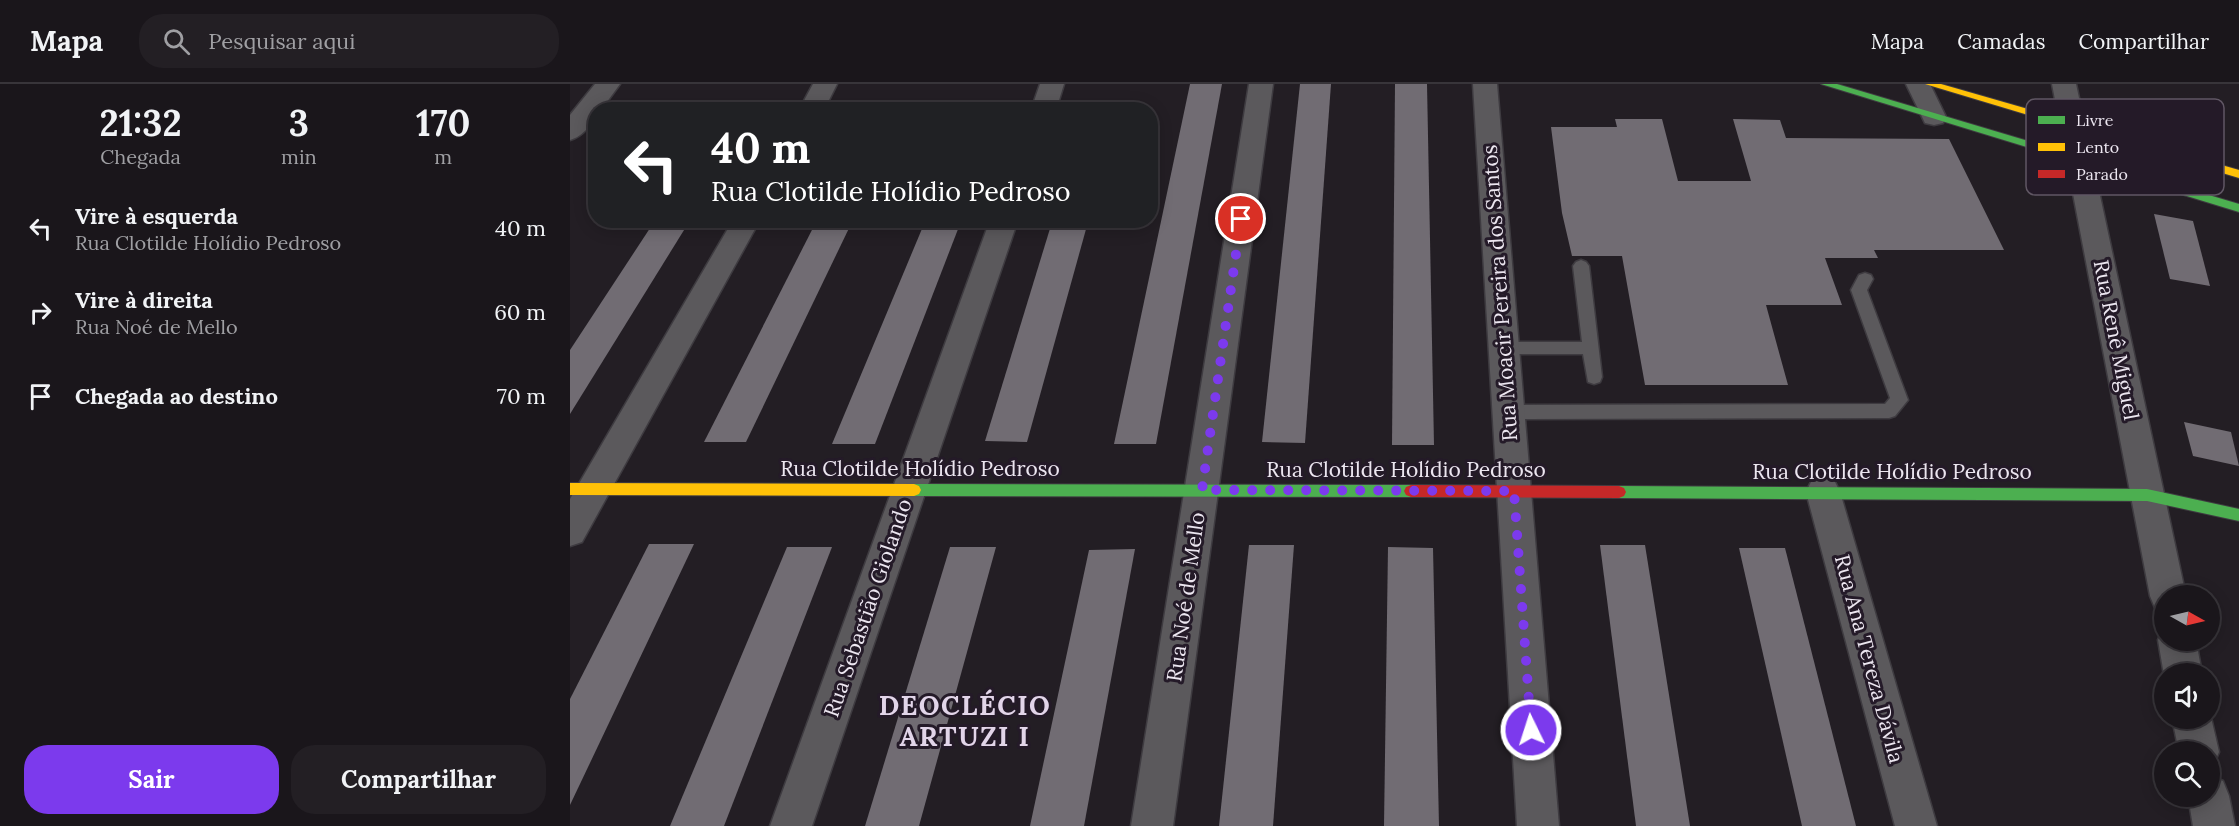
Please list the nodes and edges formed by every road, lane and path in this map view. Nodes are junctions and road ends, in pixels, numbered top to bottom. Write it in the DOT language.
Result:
graph roads {
  1 [pos="608,84"];
  2 [pos="825,84"];
  3 [pos="1052,84"];
  4 [pos="1261,84"];
  5 [pos="1485,84"];
  6 [pos="1826,84"];
  7 [pos="1918,84"];
  8 [pos="1930,84"];
  9 [pos="2064,84"];
  10 [pos="2067,99"];
  11 [pos="594,102"];
  12 [pos="815,102"];
  13 [pos="1046,102"];
  14 [pos="588,109"];
  15 [pos="2026,112"];
  16 [pos="1935,117"];
  17 [pos="570,132"];
  18 [pos="2026,144"];
  19 [pos="2224,170"];
  20 [pos="2239,174"];
  21 [pos="2086,195"];
  22 [pos="2197,195"];
  23 [pos="2239,208"];
  24 [pos="742,228"];
  25 [pos="1001,228"];
  26 [pos="1581,266"];
  27 [pos="1865,279"];
  28 [pos="1504,348"];
  29 [pos="1591,348"];
  30 [pos="1594,377"];
  31 [pos="1508,412"];
  32 [pos="582,489"];
  33 [pos="909,490"];
  34 [pos="1202,490"];
  35 [pos="1514,491"];
  36 [pos="1823,492"];
  37 [pos="2147,495"];
  38 [pos="2239,515"];
  39 [pos="570,531"];
  40 [pos="2166,585"];
  41 [pos="2210,807"];
  42 [pos="791,826"];
  43 [pos="1152,826"];
  44 [pos="1538,826"];
  45 [pos="1916,826"];
  46 [pos="2214,826"];
  1 -- 11 [label="street"];
  2 -- 12 [label="street"];
  3 -- 13 [label="street"];
  4 -- 34 [label="street, Rua Noé de Mello"];
  5 -- 28 [label="street, Rua Moacir Pereira dos Santos"];
  6 -- 16 [label="street"];
  7 -- 16 [label="street"];
  8 -- 15 [label="street"];
  9 -- 10 [label="street, Rua Renê Miguel"];
  14 -- 17 [label="street"];
  16 -- 18 [label="street"];
  19 -- 20 [label="street"];
  21 -- 37 [label="street, Rua Renê Miguel"];
  22 -- 23 [label="street"];
  24 -- 32 [label="street"];
  25 -- 33 [label="street, Rua Sebastião Giolando"];
  26 -- 29 [label="lane"];
  27 -- 31 [label="lane"];
  28 -- 29 [label="lane"];
  28 -- 31 [label="street, Rua Moacir Pereira dos Santos"];
  29 -- 30 [label="lane"];
  31 -- 35 [label="street, Rua Moacir Pereira dos Santos"];
  32 -- 33 [label="street, Rua Clotilde Holídio Pedroso"];
  32 -- 39 [label="street"];
  33 -- 34 [label="street, Rua Clotilde Holídio Pedroso"];
  33 -- 42 [label="street, Rua Sebastião Giolando"];
  34 -- 35 [label="street, Rua Clotilde Holídio Pedroso"];
  34 -- 43 [label="street, Rua Noé de Mello"];
  35 -- 36 [label="street, Rua Clotilde Holídio Pedroso"];
  35 -- 44 [label="street, Rua Moacir Pereira dos Santos"];
  36 -- 37 [label="street, Rua Clotilde Holídio Pedroso"];
  36 -- 45 [label="street, Rua Ana Tereza Dávila"];
  37 -- 38 [label="street, Rua Clotilde Holídio Pedroso"];
  37 -- 40 [label="street, Rua Renê Miguel"];
  41 -- 46 [label="street"];
}
